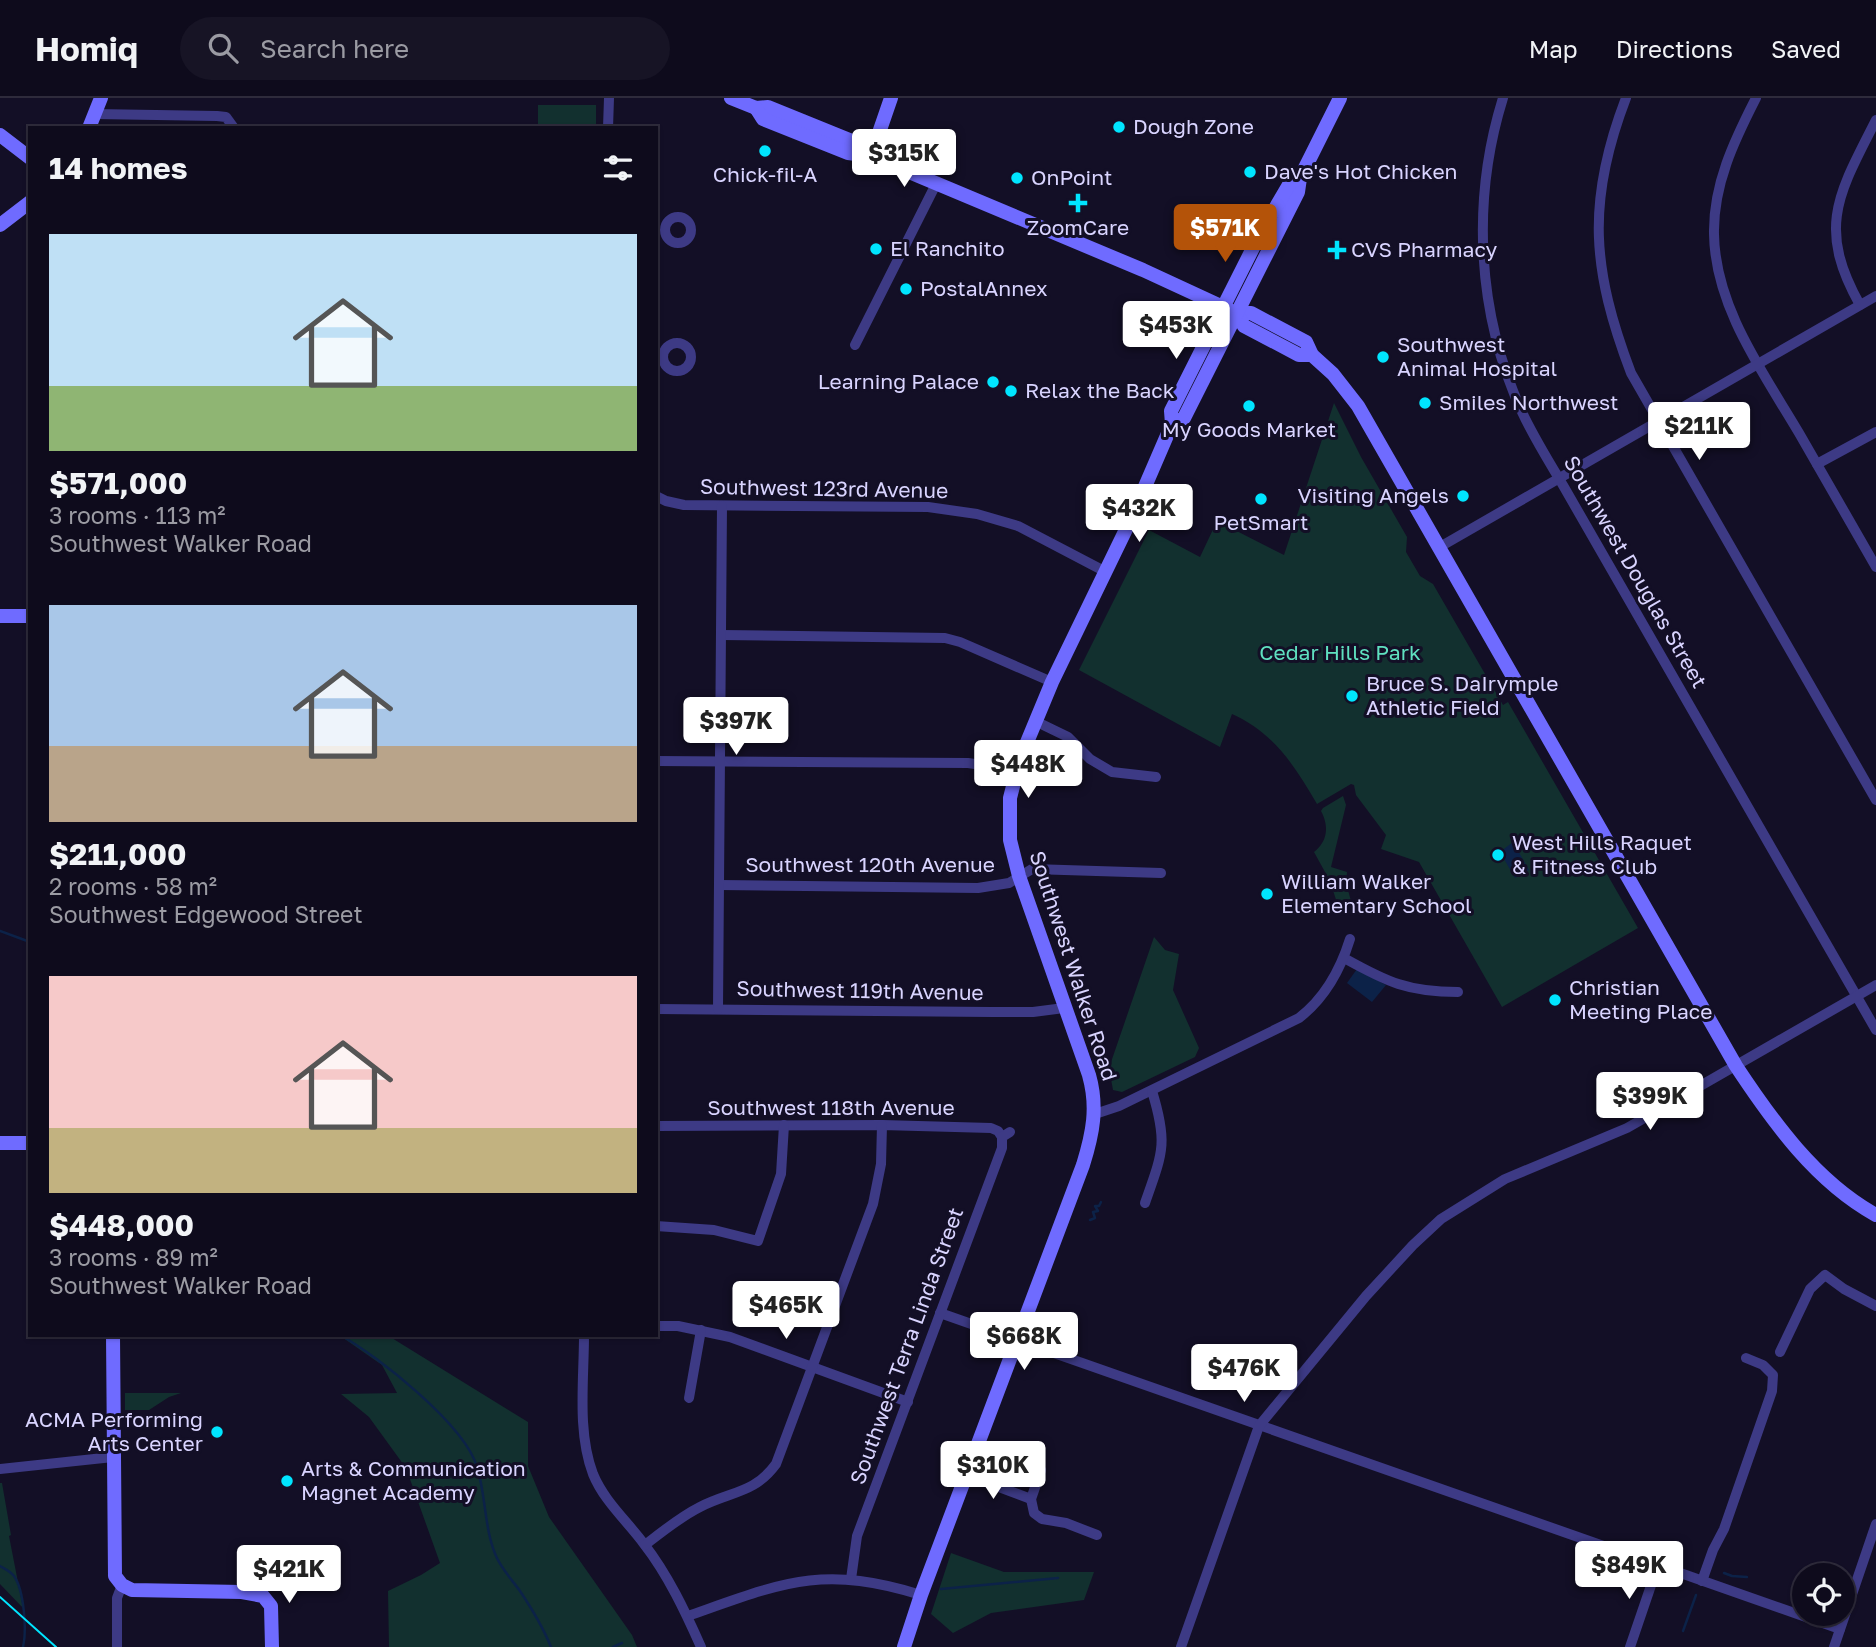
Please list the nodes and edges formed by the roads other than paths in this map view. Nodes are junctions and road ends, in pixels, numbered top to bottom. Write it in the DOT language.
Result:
graph roads {
  1 [pos="101,98"];
  2 [pos="609,98"];
  3 [pos="731,98"];
  4 [pos="891,98"];
  5 [pos="1340,98"];
  6 [pos="1503,98"];
  7 [pos="1626,98"];
  8 [pos="1752,99"];
  9 [pos="1876,120"];
  10 [pos="92,121"];
  11 [pos="233,126"];
  12 [pos="608,126"];
  13 [pos="0,135"];
  14 [pos="28,156"];
  15 [pos="871,156"];
  16 [pos="936,184"];
  17 [pos="28,204"];
  18 [pos="0,225"];
  19 [pos="1876,296"];
  20 [pos="1860,305"];
  21 [pos="1229,310"];
  22 [pos="855,345"];
  23 [pos="1759,364"];
  24 [pos="1659,422"];
  25 [pos="1876,432"];
  26 [pos="1817,464"];
  27 [pos="1559,478"];
  28 [pos="658,497"];
  29 [pos="722,506"];
  30 [pos="1438,548"];
  31 [pos="1876,566"];
  32 [pos="1106,572"];
  33 [pos="0,616"];
  34 [pos="28,616"];
  35 [pos="721,635"];
  36 [pos="1052,682"];
  37 [pos="1035,721"];
  38 [pos="658,761"];
  39 [pos="720,761"];
  40 [pos="1016,770"];
  41 [pos="1156,777"];
  42 [pos="1876,800"];
  43 [pos="1161,873"];
  44 [pos="1019,876"];
  45 [pos="719,885"];
  46 [pos="1350,939"];
  47 [pos="1344,958"];
  48 [pos="1876,985"];
  49 [pos="1458,992"];
  50 [pos="1855,997"];
  51 [pos="1064,1008"];
  52 [pos="658,1009"];
  53 [pos="718,1009"];
  54 [pos="1876,1030"];
  55 [pos="1736,1066"];
  56 [pos="1152,1091"];
  57 [pos="1095,1114"];
  58 [pos="784,1125"];
  59 [pos="882,1125"];
  60 [pos="658,1126"];
  61 [pos="1006,1134"];
  62 [pos="0,1143"];
  63 [pos="28,1143"];
  64 [pos="1145,1203"];
  65 [pos="1876,1215"];
  66 [pos="658,1226"];
  67 [pos="1876,1306"];
  68 [pos="940,1313"];
  69 [pos="658,1326"];
  70 [pos="701,1330"];
  71 [pos="113,1337"];
  72 [pos="584,1337"];
  73 [pos="1017,1340"];
  74 [pos="1780,1352"];
  75 [pos="1746,1358"];
  76 [pos="812,1367"];
  77 [pos="690,1398"];
  78 [pos="908,1402"];
  79 [pos="1259,1426"];
  80 [pos="113,1457"];
  81 [pos="0,1469"];
  82 [pos="1041,1470"];
  83 [pos="967,1475"];
  84 [pos="1031,1499"];
  85 [pos="1876,1524"];
  86 [pos="1097,1535"];
  87 [pos="645,1545"];
  88 [pos="1658,1565"];
  89 [pos="851,1579"];
  90 [pos="1702,1581"];
  91 [pos="122,1585"];
  92 [pos="921,1595"];
  93 [pos="688,1616"];
  94 [pos="1840,1629"];
  95 [pos="117,1647"];
  96 [pos="272,1647"];
  97 [pos="701,1647"];
  98 [pos="904,1647"];
  99 [pos="1181,1647"];
  100 [pos="1630,1647"];
  101 [pos="1834,1647"];
  1 -- 10 [label="main road"];
  2 -- 12 [label="street"];
  3 -- 15 [label="main road"];
  4 -- 15 [label="main road"];
  5 -- 21 [label="main road, Southwest Walker Road"];
  6 -- 27 [label="street, Southwest Douglas Street"];
  7 -- 24 [label="street"];
  8 -- 23 [label="street"];
  9 -- 20 [label="street"];
  10 -- 11 [label="street"];
  13 -- 14 [label="main road"];
  15 -- 16 [label="main road"];
  16 -- 21 [label="main road"];
  16 -- 22 [label="street"];
  17 -- 18 [label="main road"];
  19 -- 20 [label="street"];
  20 -- 23 [label="street"];
  21 -- 30 [label="main road"];
  21 -- 32 [label="main road, Southwest Walker Road"];
  23 -- 24 [label="street"];
  23 -- 26 [label="street"];
  24 -- 27 [label="street"];
  24 -- 42 [label="street"];
  25 -- 26 [label="street"];
  26 -- 31 [label="street"];
  27 -- 30 [label="street"];
  27 -- 50 [label="street, Southwest Douglas Street"];
  28 -- 29 [label="street, Southwest 123rd Avenue"];
  29 -- 32 [label="street, Southwest 123rd Avenue"];
  29 -- 35 [label="street"];
  30 -- 55 [label="main road"];
  32 -- 36 [label="main road, Southwest Walker Road"];
  33 -- 34 [label="main road"];
  35 -- 36 [label="street"];
  35 -- 39 [label="street"];
  36 -- 37 [label="main road, Southwest Walker Road"];
  37 -- 40 [label="main road, Southwest Walker Road"];
  37 -- 41 [label="street"];
  38 -- 39 [label="street"];
  39 -- 40 [label="street"];
  39 -- 45 [label="street"];
  40 -- 44 [label="main road, Southwest Walker Road"];
  43 -- 44 [label="street, Southwest 120th Avenue"];
  44 -- 45 [label="street, Southwest 120th Avenue"];
  44 -- 51 [label="main road, Southwest Walker Road"];
  45 -- 53 [label="street"];
  46 -- 47 [label="street"];
  47 -- 49 [label="street"];
  47 -- 56 [label="street"];
  48 -- 50 [label="street"];
  50 -- 54 [label="street, Southwest Douglas Street"];
  50 -- 55 [label="street"];
  51 -- 53 [label="street, Southwest 119th Avenue"];
  51 -- 57 [label="main road, Southwest Walker Road"];
  52 -- 53 [label="street, Southwest 119th Avenue"];
  55 -- 65 [label="main road"];
  55 -- 79 [label="street"];
  56 -- 57 [label="street"];
  56 -- 64 [label="street"];
  57 -- 73 [label="main road, Southwest Walker Road"];
  58 -- 59 [label="street, Southwest 118th Avenue"];
  58 -- 60 [label="street, Southwest 118th Avenue"];
  58 -- 66 [label="street"];
  59 -- 61 [label="street, Southwest 118th Avenue"];
  59 -- 76 [label="street"];
  61 -- 68 [label="street, Southwest Terra Linda Street"];
  62 -- 63 [label="main road"];
  67 -- 74 [label="street"];
  68 -- 73 [label="street"];
  68 -- 78 [label="street, Southwest Terra Linda Street"];
  69 -- 70 [label="street"];
  70 -- 76 [label="street"];
  70 -- 77 [label="street"];
  71 -- 80 [label="main road"];
  72 -- 87 [label="street"];
  73 -- 79 [label="street"];
  73 -- 83 [label="main road, Southwest Walker Road"];
  75 -- 90 [label="street"];
  76 -- 78 [label="street"];
  76 -- 87 [label="street"];
  78 -- 89 [label="street, Southwest Terra Linda Street"];
  79 -- 88 [label="street"];
  79 -- 99 [label="street"];
  80 -- 81 [label="street"];
  80 -- 91 [label="main road"];
  82 -- 84 [label="street"];
  83 -- 84 [label="street"];
  83 -- 92 [label="main road, Southwest Walker Road"];
  84 -- 86 [label="street"];
  85 -- 94 [label="street"];
  87 -- 93 [label="street"];
  88 -- 90 [label="street"];
  88 -- 100 [label="street"];
  89 -- 92 [label="street"];
  89 -- 93 [label="street"];
  90 -- 94 [label="street"];
  91 -- 95 [label="street"];
  91 -- 96 [label="main road"];
  92 -- 98 [label="main road, Southwest Walker Road"];
  93 -- 97 [label="street"];
  94 -- 101 [label="street"];
}
